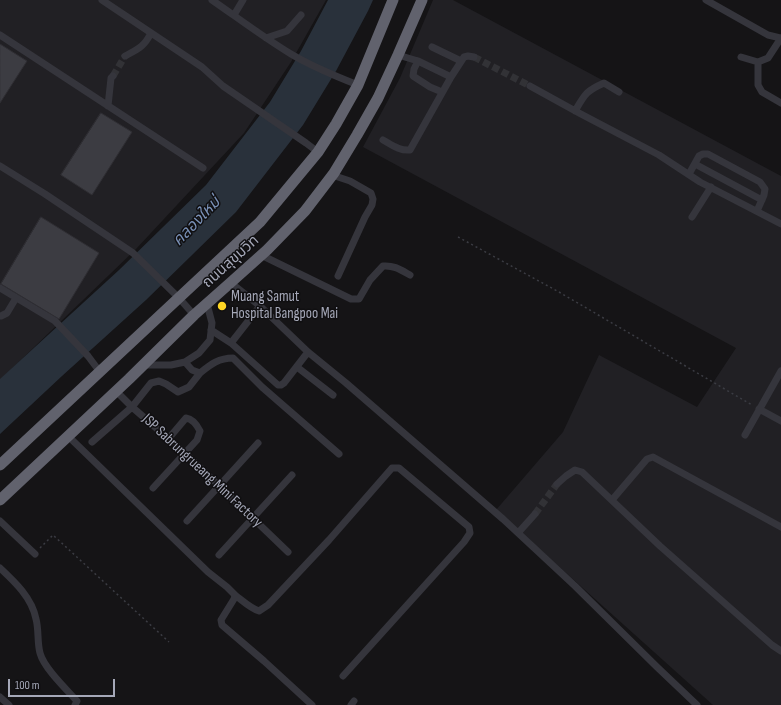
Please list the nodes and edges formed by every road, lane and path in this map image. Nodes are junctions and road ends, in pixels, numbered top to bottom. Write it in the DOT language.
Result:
graph roads {
  1 [pos="102,0"];
  2 [pos="212,0"];
  3 [pos="243,0"];
  4 [pos="393,0"];
  5 [pos="422,0"];
  6 [pos="706,0"];
  7 [pos="301,14"];
  8 [pos="234,15"];
  9 [pos="151,33"];
  10 [pos="0,35"];
  11 [pos="266,38"];
  12 [pos="781,38"];
  13 [pos="432,47"];
  14 [pos="125,56"];
  15 [pos="398,56"];
  16 [pos="474,57"];
  17 [pos="741,57"];
  18 [pos="418,61"];
  19 [pos="461,61"];
  20 [pos="758,62"];
  21 [pos="113,76"];
  22 [pos="450,77"];
  23 [pos="358,85"];
  24 [pos="530,86"];
  25 [pos="442,92"];
  26 [pos="619,92"];
  27 [pos="781,103"];
  28 [pos="108,106"];
  29 [pos="575,111"];
  30 [pos="383,140"];
  31 [pos="318,152"];
  32 [pos="695,164"];
  33 [pos="0,166"];
  34 [pos="203,168"];
  35 [pos="689,174"];
  36 [pos="332,175"];
  37 [pos="711,187"];
  38 [pos="762,200"];
  39 [pos="757,211"];
  40 [pos="692,217"];
  41 [pos="781,224"];
  42 [pos="458,237"];
  43 [pos="261,255"];
  44 [pos="410,275"];
  45 [pos="338,276"];
  46 [pos="231,283"];
  47 [pos="0,288"];
  48 [pos="16,298"];
  49 [pos="179,298"];
  50 [pos="207,304"];
  51 [pos="260,306"];
  52 [pos="194,315"];
  53 [pos="0,318"];
  54 [pos="211,330"];
  55 [pos="231,343"];
  56 [pos="308,352"];
  57 [pos="185,362"];
  58 [pos="142,365"];
  59 [pos="297,367"];
  60 [pos="781,371"];
  61 [pos="100,372"];
  62 [pos="200,373"];
  63 [pos="116,391"];
  64 [pos="333,395"];
  65 [pos="132,407"];
  66 [pos="759,409"];
  67 [pos="781,421"];
  68 [pos="745,435"];
  69 [pos="68,436"];
  70 [pos="169,438"];
  71 [pos="92,442"];
  72 [pos="258,443"];
  73 [pos="184,453"];
  74 [pos="339,454"];
  75 [pos="0,465"];
  76 [pos="292,475"];
  77 [pos="557,484"];
  78 [pos="220,486"];
  79 [pos="153,488"];
  80 [pos="0,500"];
  81 [pos="612,500"];
  82 [pos="535,514"];
  83 [pos="253,518"];
  84 [pos="0,521"];
  85 [pos="187,521"];
  86 [pos="781,527"];
  87 [pos="518,533"];
  88 [pos="288,552"];
  89 [pos="35,554"];
  90 [pos="219,555"];
  91 [pos="0,568"];
  92 [pos="235,596"];
  93 [pos="169,642"];
  94 [pos="781,651"];
  95 [pos="343,676"];
  96 [pos="0,697"];
  97 [pos="78,704"];
  98 [pos="9,705"];
  99 [pos="312,705"];
  100 [pos="697,705"];
  1 -- 9 [label="lane"];
  2 -- 8 [label="lane"];
  3 -- 8 [label="lane"];
  4 -- 23 [label="highway, ถนนสุขุมวิท"];
  5 -- 15 [label="highway, ถนนสุขุมวิท"];
  6 -- 12 [label="lane"];
  7 -- 11 [label="lane"];
  8 -- 11 [label="lane"];
  9 -- 14 [label="lane"];
  9 -- 31 [label="lane"];
  10 -- 28 [label="lane"];
  11 -- 23 [label="lane"];
  12 -- 20 [label="lane"];
  13 -- 19 [label="lane"];
  15 -- 18 [label="lane"];
  15 -- 36 [label="highway, ถนนสุขุมวิท"];
  16 -- 19 [label="lane"];
  17 -- 20 [label="lane"];
  18 -- 22 [label="lane"];
  18 -- 25 [label="lane"];
  19 -- 22 [label="lane"];
  20 -- 27 [label="lane"];
  21 -- 28 [label="lane"];
  22 -- 25 [label="lane"];
  23 -- 31 [label="highway, ถนนสุขุมวิท"];
  24 -- 29 [label="lane"];
  25 -- 30 [label="lane"];
  26 -- 29 [label="lane"];
  28 -- 34 [label="lane"];
  29 -- 35 [label="lane"];
  31 -- 49 [label="highway, ถนนสุขุมวิท"];
  32 -- 35 [label="lane"];
  32 -- 38 [label="lane"];
  32 -- 38 [label="lane"];
  33 -- 49 [label="lane"];
  35 -- 37 [label="lane"];
  36 -- 43 [label="highway, ถนนสุขุมวิท"];
  36 -- 45 [label="lane"];
  37 -- 39 [label="lane"];
  37 -- 40 [label="lane"];
  38 -- 39 [label="lane"];
  39 -- 41 [label="lane"];
  42 -- 66 [label="path"];
  43 -- 44 [label="lane"];
  43 -- 46 [label="highway, ถนนสุขุมวิท"];
  46 -- 50 [label="highway, ถนนสุขุมวิท"];
  46 -- 51 [label="lane"];
  47 -- 48 [label="lane"];
  48 -- 53 [label="lane"];
  48 -- 61 [label="lane"];
  49 -- 52 [label="lane"];
  49 -- 61 [label="highway, ถนนสุขุมวิท"];
  50 -- 52 [label="highway, ถนนสุขุมวิท"];
  50 -- 54 [label="lane"];
  51 -- 55 [label="lane"];
  51 -- 56 [label="lane"];
  52 -- 58 [label="highway, ถนนสุขุมวิท"];
  54 -- 55 [label="lane"];
  54 -- 57 [label="lane"];
  55 -- 59 [label="lane"];
  56 -- 59 [label="lane"];
  56 -- 87 [label="lane"];
  57 -- 58 [label="lane"];
  57 -- 62 [label="lane"];
  58 -- 63 [label="highway, ถนนสุขุมวิท"];
  59 -- 64 [label="lane"];
  60 -- 66 [label="lane"];
  61 -- 75 [label="highway, ถนนสุขุมวิท"];
  62 -- 65 [label="lane"];
  62 -- 74 [label="lane"];
  63 -- 65 [label="lane, JSP Sabrungrueang Mini Factory"];
  63 -- 69 [label="highway, ถนนสุขุมวิท"];
  65 -- 70 [label="lane, JSP Sabrungrueang Mini Factory"];
  65 -- 71 [label="lane"];
  66 -- 67 [label="lane"];
  66 -- 68 [label="lane"];
  69 -- 80 [label="highway, ถนนสุขุมวิท"];
  69 -- 92 [label="lane"];
  70 -- 73 [label="lane, JSP Sabrungrueang Mini Factory"];
  70 -- 73 [label="lane"];
  72 -- 78 [label="lane"];
  73 -- 78 [label="lane, JSP Sabrungrueang Mini Factory"];
  73 -- 79 [label="lane"];
  76 -- 83 [label="lane"];
  77 -- 81 [label="lane"];
  78 -- 83 [label="lane, JSP Sabrungrueang Mini Factory"];
  78 -- 85 [label="lane"];
  81 -- 86 [label="lane"];
  81 -- 94 [label="lane"];
  82 -- 87 [label="lane"];
  83 -- 88 [label="lane, JSP Sabrungrueang Mini Factory"];
  83 -- 90 [label="lane"];
  84 -- 89 [label="lane"];
  87 -- 100 [label="lane"];
  89 -- 93 [label="path"];
  91 -- 97 [label="lane"];
  92 -- 95 [label="lane"];
  92 -- 99 [label="lane"];
  96 -- 98 [label="lane"];
}
